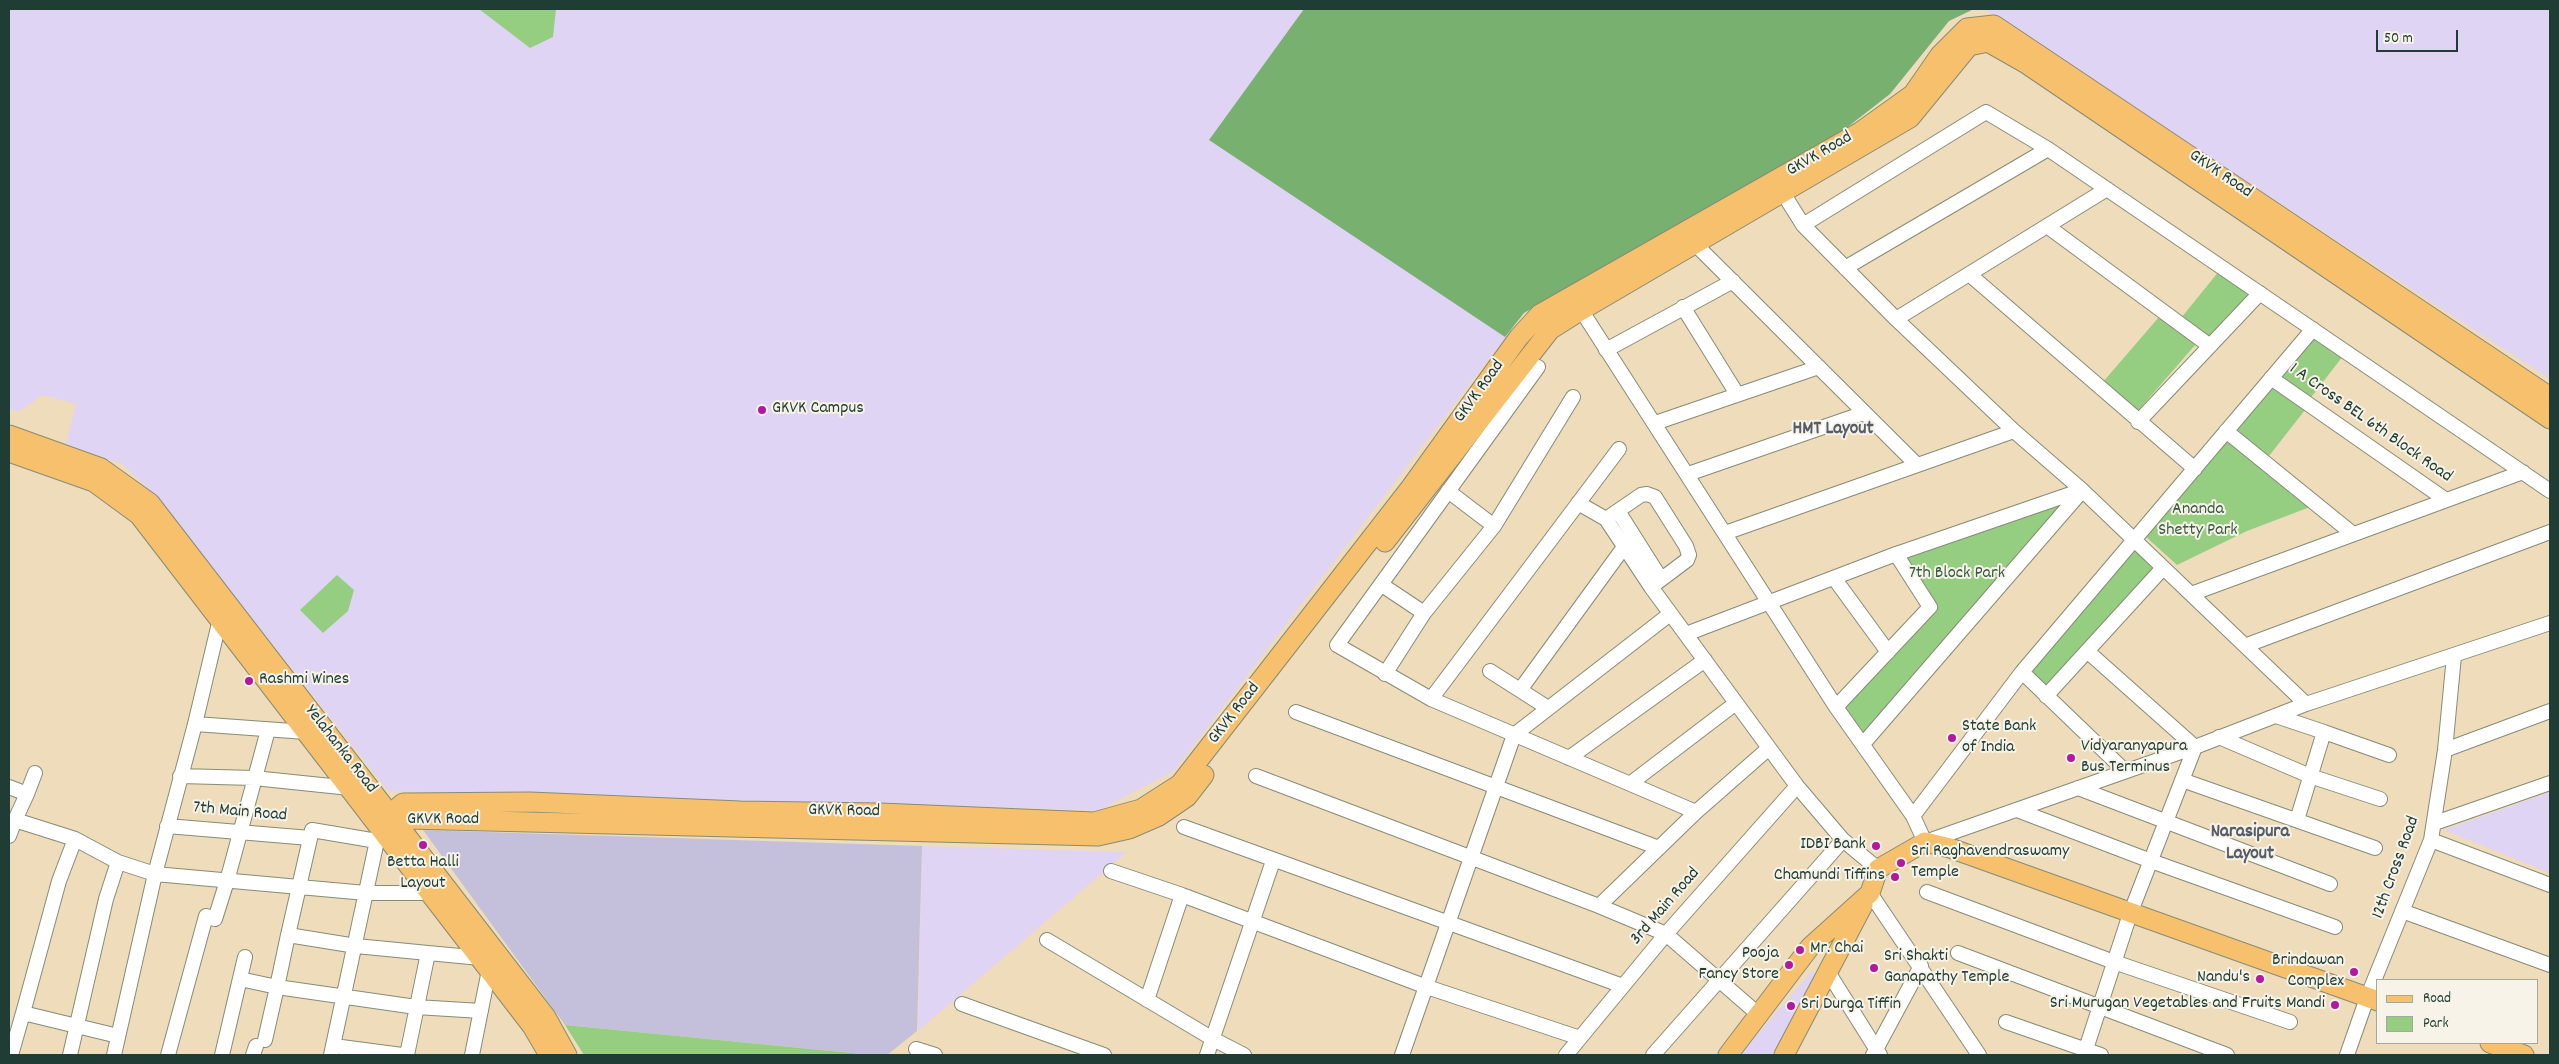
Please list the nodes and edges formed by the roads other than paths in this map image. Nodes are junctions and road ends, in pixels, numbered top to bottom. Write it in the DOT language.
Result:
graph roads {
  1 [pos="2048,149"];
  2 [pos="1834,155"];
  3 [pos="1779,187"];
  4 [pos="2107,189"];
  5 [pos="1803,225"];
  6 [pos="2047,226"];
  7 [pos="1696,245"];
  8 [pos="1845,268"];
  9 [pos="1969,274"];
  10 [pos="1733,281"];
  11 [pos="2260,293"];
  12 [pos="1577,303"];
  13 [pos="1683,307"];
  14 [pos="1896,318"];
  15 [pos="2313,329"];
  16 [pos="2210,346"];
  17 [pos="1606,350"];
  18 [pos="1538,367"];
  19 [pos="1819,367"];
  20 [pos="2272,378"];
  21 [pos="1737,394"];
  22 [pos="1573,397"];
  23 [pos="2550,397"];
  24 [pos="1864,413"];
  25 [pos="2550,419"];
  26 [pos="2138,422"];
  27 [pos="1655,423"];
  28 [pos="2014,430"];
  29 [pos="2226,431"];
  30 [pos="9,435"];
  31 [pos="1619,449"];
  32 [pos="9,452"];
  33 [pos="1917,465"];
  34 [pos="2194,469"];
  35 [pos="2523,472"];
  36 [pos="1688,474"];
  37 [pos="2082,490"];
  38 [pos="1448,491"];
  39 [pos="2550,491"];
  40 [pos="2446,500"];
  41 [pos="1578,503"];
  42 [pos="1618,511"];
  43 [pos="1606,519"];
  44 [pos="1494,526"];
  45 [pos="2550,532"];
  46 [pos="1725,533"];
  47 [pos="2353,534"];
  48 [pos="2134,541"];
  49 [pos="1624,547"];
  50 [pos="1896,554"];
  51 [pos="2163,568"];
  52 [pos="1834,578"];
  53 [pos="1656,583"];
  54 [pos="1382,585"];
  55 [pos="2191,594"];
  56 [pos="1769,602"];
  57 [pos="1424,613"];
  58 [pos="1670,614"];
  59 [pos="220,619"];
  60 [pos="2550,623"];
  61 [pos="1686,634"];
  62 [pos="2246,645"];
  63 [pos="2087,651"];
  64 [pos="1888,652"];
  65 [pos="2454,656"];
  66 [pos="1705,660"];
  67 [pos="1490,671"];
  68 [pos="2022,672"];
  69 [pos="1385,674"];
  70 [pos="1520,690"];
  71 [pos="2046,696"];
  72 [pos="1431,699"];
  73 [pos="1736,703"];
  74 [pos="2306,704"];
  75 [pos="1836,707"];
  76 [pos="1548,708"];
  77 [pos="2550,711"];
  78 [pos="1296,712"];
  79 [pos="2276,716"];
  80 [pos="195,724"];
  81 [pos="268,730"];
  82 [pos="306,732"];
  83 [pos="2324,732"];
  84 [pos="1514,735"];
  85 [pos="2219,737"];
  86 [pos="1863,744"];
  87 [pos="2195,747"];
  88 [pos="1769,748"];
  89 [pos="2445,750"];
  90 [pos="2389,755"];
  91 [pos="1569,758"];
  92 [pos="2126,771"];
  93 [pos="35,773"];
  94 [pos="180,776"];
  95 [pos="1256,776"];
  96 [pos="2310,776"];
  97 [pos="254,778"];
  98 [pos="2182,780"];
  99 [pos="2550,782"];
  100 [pos="1631,783"];
  101 [pos="1798,786"];
  102 [pos="9,787"];
  103 [pos="350,788"];
  104 [pos="1495,788"];
  105 [pos="2078,788"];
  106 [pos="27,794"];
  107 [pos="2380,799"];
  108 [pos="2016,810"];
  109 [pos="1696,812"];
  110 [pos="1913,816"];
  111 [pos="15,820"];
  112 [pos="2297,820"];
  113 [pos="2166,821"];
  114 [pos="2435,823"];
  115 [pos="167,826"];
  116 [pos="1184,827"];
  117 [pos="384,828"];
  118 [pos="241,831"];
  119 [pos="9,836"];
  120 [pos="310,838"];
  121 [pos="75,839"];
  122 [pos="1843,840"];
  123 [pos="2431,840"];
  124 [pos="1925,842"];
  125 [pos="1659,848"];
  126 [pos="2375,848"];
  127 [pos="1471,859"];
  128 [pos="1273,861"];
  129 [pos="2151,861"];
  130 [pos="118,862"];
  131 [pos="1878,869"];
  132 [pos="1111,871"];
  133 [pos="155,874"];
  134 [pos="227,881"];
  135 [pos="2330,884"];
  136 [pos="2550,885"];
  137 [pos="299,887"];
  138 [pos="1927,892"];
  139 [pos="366,893"];
  140 [pos="431,893"];
  141 [pos="1870,893"];
  142 [pos="1182,895"];
  143 [pos="1599,906"];
  144 [pos="2402,911"];
  145 [pos="2130,914"];
  146 [pos="1251,921"];
  147 [pos="1449,923"];
  148 [pos="2335,927"];
  149 [pos="1666,934"];
  150 [pos="288,935"];
  151 [pos="1047,940"];
  152 [pos="356,946"];
  153 [pos="428,953"];
  154 [pos="1958,953"];
  155 [pos="245,957"];
  156 [pos="2114,962"];
  157 [pos="485,964"];
  158 [pos="2550,965"];
  159 [pos="1921,966"];
  160 [pos="1828,972"];
  161 [pos="240,979"];
  162 [pos="2380,979"];
  163 [pos="1720,981"];
  164 [pos="1623,986"];
  165 [pos="277,987"];
  166 [pos="1427,987"];
  167 [pos="343,998"];
  168 [pos="1147,1000"];
  169 [pos="2373,1000"];
  170 [pos="962,1004"];
  171 [pos="2100,1007"];
  172 [pos="416,1008"];
  173 [pos="481,1011"];
  174 [pos="23,1012"];
  175 [pos="1758,1014"];
  176 [pos="2006,1022"];
  177 [pos="2290,1022"];
  178 [pos="77,1027"];
  179 [pos="118,1036"];
  180 [pos="1580,1038"];
  181 [pos="1213,1039"];
  182 [pos="2493,1044"];
  183 [pos="258,1047"];
  184 [pos="916,1049"];
  185 [pos="332,1050"];
  186 [pos="2085,1052"];
  187 [pos="1876,1053"];
  188 [pos="11,1055"];
  189 [pos="70,1055"];
  190 [pos="114,1055"];
  191 [pos="168,1055"];
  192 [pos="222,1055"];
  193 [pos="402,1055"];
  194 [pos="407,1055"];
  195 [pos="472,1055"];
  196 [pos="549,1055"];
  197 [pos="567,1055"];
  198 [pos="935,1055"];
  199 [pos="1104,1055"];
  200 [pos="1208,1055"];
  201 [pos="1244,1055"];
  202 [pos="1402,1055"];
  203 [pos="1566,1055"];
  204 [pos="1653,1055"];
  205 [pos="1728,1055"];
  206 [pos="1784,1055"];
  207 [pos="1979,1055"];
  208 [pos="2101,1055"];
  209 [pos="2227,1055"];
  210 [pos="2347,1055"];
  211 [pos="2524,1055"];
  1 -- 4 [label="street"];
  1 -- 5 [label="street"];
  1 -- 8 [label="street"];
  2 -- 3 [label="main road, GKVK Road"];
  2 -- 23 [label="main road, GKVK Road"];
  2 -- 25 [label="main road, GKVK Road"];
  3 -- 5 [label="street"];
  3 -- 7 [label="main road, GKVK Road"];
  3 -- 12 [label="main road, GKVK Road"];
  4 -- 6 [label="street"];
  4 -- 11 [label="street"];
  5 -- 8 [label="street"];
  6 -- 9 [label="street"];
  6 -- 16 [label="street"];
  7 -- 10 [label="street"];
  7 -- 12 [label="main road, GKVK Road"];
  8 -- 14 [label="street"];
  9 -- 14 [label="street"];
  9 -- 26 [label="street"];
  10 -- 13 [label="street"];
  10 -- 19 [label="street"];
  11 -- 15 [label="street"];
  11 -- 16 [label="street"];
  12 -- 17 [label="street"];
  12 -- 117 [label="main road, GKVK Road"];
  13 -- 17 [label="street"];
  13 -- 21 [label="street"];
  14 -- 28 [label="street"];
  15 -- 20 [label="street"];
  15 -- 35 [label="street"];
  16 -- 26 [label="street"];
  17 -- 27 [label="street"];
  18 -- 38 [label="street"];
  19 -- 21 [label="street"];
  19 -- 24 [label="street"];
  20 -- 29 [label="street"];
  20 -- 40 [label="street, 1 A Cross BEL 6th Block Road"];
  21 -- 27 [label="street"];
  22 -- 44 [label="street"];
  24 -- 33 [label="street"];
  24 -- 36 [label="street"];
  26 -- 34 [label="street"];
  27 -- 36 [label="street"];
  28 -- 33 [label="street"];
  28 -- 37 [label="street"];
  29 -- 34 [label="street"];
  29 -- 47 [label="street"];
  30 -- 117 [label="main road, Yelahanka Road"];
  31 -- 41 [label="street"];
  32 -- 59 [label="main road, Yelahanka Road"];
  33 -- 46 [label="street"];
  34 -- 48 [label="street"];
  35 -- 39 [label="street"];
  35 -- 40 [label="street"];
  36 -- 46 [label="street"];
  37 -- 48 [label="street"];
  37 -- 50 [label="street"];
  37 -- 86 [label="street"];
  38 -- 44 [label="street"];
  38 -- 54 [label="street"];
  40 -- 47 [label="street"];
  41 -- 43 [label="street"];
  41 -- 72 [label="street"];
  42 -- 43 [label="street"];
  42 -- 53 [label="street"];
  42 -- 53 [label="street"];
  43 -- 49 [label="street"];
  44 -- 57 [label="street"];
  45 -- 62 [label="street"];
  46 -- 56 [label="street"];
  47 -- 55 [label="street"];
  48 -- 51 [label="street"];
  48 -- 68 [label="street"];
  49 -- 53 [label="street"];
  49 -- 70 [label="street"];
  50 -- 52 [label="street"];
  50 -- 64 [label="street"];
  51 -- 55 [label="street"];
  51 -- 63 [label="street"];
  52 -- 56 [label="street"];
  52 -- 64 [label="street"];
  53 -- 58 [label="street"];
  54 -- 57 [label="street"];
  54 -- 69 [label="street"];
  55 -- 62 [label="street"];
  56 -- 61 [label="street"];
  56 -- 75 [label="street"];
  57 -- 69 [label="street"];
  58 -- 61 [label="street"];
  58 -- 76 [label="street"];
  59 -- 80 [label="street"];
  59 -- 82 [label="main road, Yelahanka Road"];
  60 -- 65 [label="street"];
  61 -- 66 [label="street"];
  62 -- 74 [label="street"];
  63 -- 71 [label="street"];
  63 -- 87 [label="street"];
  64 -- 75 [label="street"];
  65 -- 74 [label="street"];
  65 -- 89 [label="street, 12th Cross Road"];
  66 -- 73 [label="street"];
  66 -- 91 [label="street"];
  67 -- 70 [label="street"];
  68 -- 71 [label="street"];
  68 -- 110 [label="street"];
  69 -- 72 [label="street"];
  70 -- 76 [label="street"];
  71 -- 92 [label="street"];
  72 -- 84 [label="street"];
  73 -- 88 [label="street"];
  73 -- 100 [label="street"];
  74 -- 79 [label="street"];
  75 -- 86 [label="street"];
  76 -- 84 [label="street"];
  77 -- 89 [label="street"];
  78 -- 104 [label="street"];
  79 -- 83 [label="street"];
  79 -- 85 [label="street"];
  80 -- 81 [label="street"];
  80 -- 94 [label="street"];
  81 -- 82 [label="street"];
  81 -- 97 [label="street"];
  82 -- 103 [label="main road, Yelahanka Road"];
  83 -- 90 [label="street"];
  83 -- 96 [label="street"];
  84 -- 91 [label="street"];
  84 -- 104 [label="street"];
  85 -- 87 [label="street"];
  85 -- 96 [label="street"];
  86 -- 110 [label="street"];
  87 -- 92 [label="street"];
  87 -- 98 [label="street"];
  88 -- 101 [label="street"];
  88 -- 109 [label="street"];
  89 -- 114 [label="street, 12th Cross Road"];
  91 -- 100 [label="street"];
  92 -- 105 [label="street"];
  93 -- 106 [label="street"];
  94 -- 97 [label="street"];
  94 -- 115 [label="street"];
  95 -- 127 [label="street"];
  96 -- 107 [label="street"];
  96 -- 112 [label="street"];
  97 -- 103 [label="street"];
  97 -- 118 [label="street"];
  98 -- 112 [label="street"];
  98 -- 113 [label="street"];
  99 -- 114 [label="street"];
  100 -- 109 [label="street"];
  101 -- 122 [label="street"];
  101 -- 149 [label="street, 3rd Main Road"];
  102 -- 106 [label="street"];
  103 -- 117 [label="main road, Yelahanka Road"];
  104 -- 125 [label="street"];
  104 -- 127 [label="street"];
  105 -- 108 [label="street"];
  105 -- 113 [label="street"];
  106 -- 111 [label="street"];
  108 -- 124 [label="street"];
  108 -- 129 [label="street"];
  109 -- 125 [label="street"];
  110 -- 124 [label="street"];
  111 -- 119 [label="street"];
  111 -- 121 [label="street"];
  112 -- 126 [label="street"];
  113 -- 129 [label="street"];
  113 -- 135 [label="street"];
  114 -- 123 [label="street, 12th Cross Road"];
  115 -- 118 [label="street, 7th Main Road"];
  115 -- 133 [label="street"];
  116 -- 128 [label="street"];
  117 -- 120 [label="street"];
  117 -- 139 [label="street"];
  117 -- 140 [label="main road, Yelahanka Road"];
  117 -- 197 [label="main road, Yelahanka Road"];
  118 -- 120 [label="street, 7th Main Road"];
  118 -- 134 [label="street"];
  120 -- 137 [label="street"];
  121 -- 130 [label="street"];
  121 -- 174 [label="street"];
  122 -- 131 [label="street"];
  122 -- 163 [label="street"];
  123 -- 136 [label="street"];
  123 -- 144 [label="street, 12th Cross Road"];
  124 -- 131 [label="main road"];
  124 -- 145 [label="main road"];
  125 -- 143 [label="street"];
  127 -- 143 [label="street"];
  127 -- 147 [label="street"];
  128 -- 146 [label="street"];
  128 -- 147 [label="street"];
  129 -- 145 [label="street"];
  129 -- 148 [label="street"];
  130 -- 133 [label="street"];
  130 -- 178 [label="street"];
  131 -- 141 [label="main road"];
  132 -- 142 [label="street"];
  133 -- 134 [label="street"];
  133 -- 179 [label="street"];
  134 -- 137 [label="street"];
  134 -- 191 [label="street"];
  137 -- 139 [label="street"];
  137 -- 150 [label="street"];
  138 -- 156 [label="street"];
  139 -- 140 [label="street"];
  139 -- 152 [label="street"];
  140 -- 157 [label="main road, Yelahanka Road"];
  141 -- 159 [label="street"];
  141 -- 160 [label="main road"];
  141 -- 175 [label="main road"];
  142 -- 146 [label="street"];
  142 -- 168 [label="street"];
  143 -- 149 [label="street"];
  144 -- 158 [label="street"];
  144 -- 162 [label="street, 12th Cross Road"];
  145 -- 156 [label="street"];
  145 -- 169 [label="main road"];
  146 -- 166 [label="street"];
  146 -- 181 [label="street"];
  147 -- 164 [label="street"];
  147 -- 166 [label="street"];
  149 -- 163 [label="street"];
  149 -- 164 [label="street, 3rd Main Road"];
  150 -- 152 [label="street"];
  150 -- 165 [label="street"];
  151 -- 168 [label="street"];
  152 -- 153 [label="street"];
  152 -- 167 [label="street"];
  153 -- 157 [label="street"];
  153 -- 172 [label="street"];
  154 -- 171 [label="street"];
  155 -- 161 [label="street"];
  156 -- 171 [label="street"];
  156 -- 177 [label="street"];
  157 -- 173 [label="street"];
  157 -- 196 [label="main road, Yelahanka Road"];
  159 -- 187 [label="street"];
  159 -- 207 [label="street"];
  160 -- 187 [label="street"];
  160 -- 206 [label="main road"];
  161 -- 165 [label="street"];
  161 -- 192 [label="street"];
  163 -- 175 [label="street"];
  163 -- 204 [label="street"];
  164 -- 180 [label="street, 3rd Main Road"];
  165 -- 167 [label="street"];
  165 -- 183 [label="street"];
  166 -- 180 [label="street"];
  166 -- 202 [label="street"];
  167 -- 172 [label="street"];
  167 -- 185 [label="street"];
  168 -- 181 [label="street"];
  169 -- 210 [label="street, 12th Cross Road"];
  170 -- 199 [label="street"];
  171 -- 186 [label="street"];
  171 -- 209 [label="street"];
  172 -- 173 [label="street"];
  172 -- 194 [label="street"];
  173 -- 195 [label="street"];
  174 -- 178 [label="street"];
  174 -- 188 [label="street"];
  175 -- 205 [label="main road"];
  176 -- 186 [label="street"];
  178 -- 179 [label="street"];
  178 -- 189 [label="street"];
  179 -- 190 [label="street"];
  180 -- 203 [label="street, 3rd Main Road"];
  181 -- 200 [label="street"];
  181 -- 201 [label="street"];
  182 -- 211 [label="main road"];
  184 -- 198 [label="street"];
  185 -- 193 [label="street"];
  186 -- 208 [label="street"];
}
